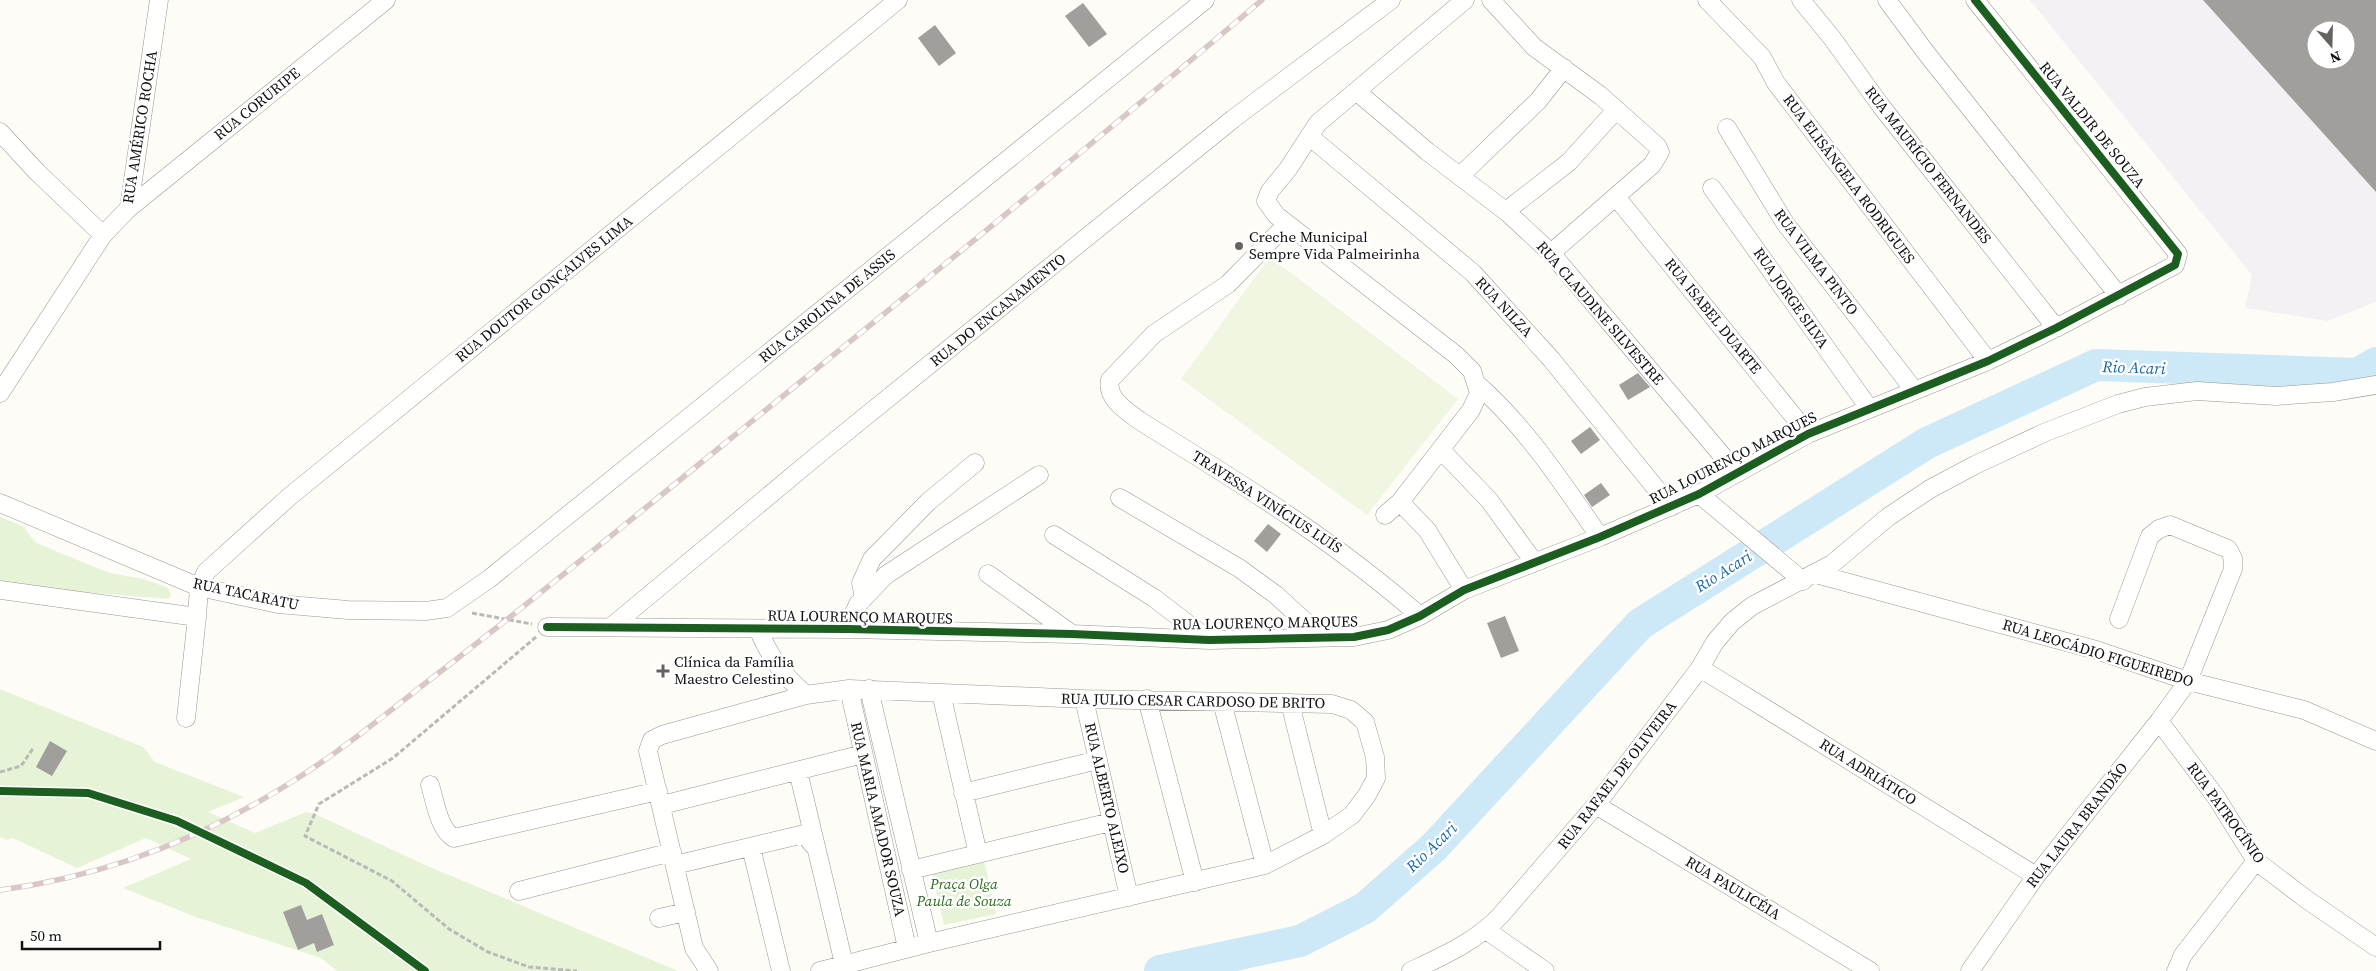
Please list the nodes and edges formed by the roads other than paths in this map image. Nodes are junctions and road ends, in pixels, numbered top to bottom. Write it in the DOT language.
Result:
graph roads {
  1 [pos="159,0"];
  2 [pos="386,0"];
  3 [pos="898,0"];
  4 [pos="1205,0"];
  5 [pos="1391,0"];
  6 [pos="1465,0"];
  7 [pos="1491,0"];
  8 [pos="1707,0"];
  9 [pos="1801,0"];
  10 [pos="1887,0"];
  11 [pos="1975,0"];
  12 [pos="1564,68"];
  13 [pos="1356,92"];
  14 [pos="1616,110"];
  15 [pos="1727,128"];
  16 [pos="0,132"];
  17 [pos="1308,136"];
  18 [pos="1460,176"];
  19 [pos="1712,188"];
  20 [pos="1617,198"];
  21 [pos="129,208"];
  22 [pos="1506,211"];
  23 [pos="1287,224"];
  24 [pos="103,235"];
  25 [pos="1551,253"];
  26 [pos="2171,269"];
  27 [pos="2119,296"];
  28 [pos="2056,328"];
  29 [pos="1988,361"];
  30 [pos="1477,384"];
  31 [pos="2376,385"];
  32 [pos="1914,390"];
  33 [pos="0,393"];
  34 [pos="1869,408"];
  35 [pos="1808,434"];
  36 [pos="1441,450"];
  37 [pos="975,463"];
  38 [pos="1737,473"];
  39 [pos="1040,475"];
  40 [pos="1699,494"];
  41 [pos="1120,498"];
  42 [pos="1400,502"];
  43 [pos="0,503"];
  44 [pos="1671,507"];
  45 [pos="1385,515"];
  46 [pos="1054,535"];
  47 [pos="1600,537"];
  48 [pos="1534,562"];
  49 [pos="988,574"];
  50 [pos="1810,577"];
  51 [pos="199,587"];
  52 [pos="0,590"];
  53 [pos="1464,590"];
  54 [pos="864,598"];
  55 [pos="447,608"];
  56 [pos="1420,616"];
  57 [pos="196,617"];
  58 [pos="2119,619"];
  59 [pos="548,627"];
  60 [pos="611,628"];
  61 [pos="758,629"];
  62 [pos="848,629"];
  63 [pos="1072,634"];
  64 [pos="1323,638"];
  65 [pos="1209,640"];
  66 [pos="1700,668"];
  67 [pos="2188,681"];
  68 [pos="849,689"];
  69 [pos="870,690"];
  70 [pos="941,693"];
  71 [pos="806,695"];
  72 [pos="1084,699"];
  73 [pos="1147,700"];
  74 [pos="1222,702"];
  75 [pos="1290,703"];
  76 [pos="186,718"];
  77 [pos="2159,721"];
  78 [pos="2376,741"];
  79 [pos="863,754"];
  80 [pos="1098,760"];
  81 [pos="798,770"];
  82 [pos="430,785"];
  83 [pos="964,793"];
  84 [pos="660,798"];
  85 [pos="1596,805"];
  86 [pos="1112,822"];
  87 [pos="1323,835"];
  88 [pos="813,844"];
  89 [pos="751,847"];
  90 [pos="978,854"];
  91 [pos="673,859"];
  92 [pos="2256,861"];
  93 [pos="1265,865"];
  94 [pos="912,870"];
  95 [pos="2036,876"];
  96 [pos="1195,882"];
  97 [pos="519,891"];
  98 [pos="1130,897"];
  99 [pos="686,912"];
  100 [pos="659,918"];
  101 [pos="1486,930"];
  102 [pos="929,943"];
  103 [pos="2376,947"];
  104 [pos="907,948"];
  105 [pos="844,964"];
  106 [pos="709,971"];
  107 [pos="781,971"];
  108 [pos="820,971"];
  109 [pos="1411,971"];
  110 [pos="1545,971"];
  111 [pos="1870,971"];
  112 [pos="1970,971"];
  113 [pos="2176,971"];
  1 -- 21 [label="street, RUA AMÉRICO ROCHA"];
  2 -- 21 [label="street, RUA CORURIPE"];
  3 -- 51 [label="street, RUA DOUTOR GONÇALVES LIMA"];
  4 -- 55 [label="street, RUA CAROLINA DE ASSIS"];
  5 -- 60 [label="street, RUA DO ENCANAMENTO"];
  6 -- 13 [label="street"];
  7 -- 12 [label="street"];
  8 -- 29 [label="street, RUA ELISÂNGELA RODRIGUES"];
  9 -- 28 [label="street, RUA MAURÍCIO FERNANDES"];
  10 -- 27 [label="street"];
  11 -- 26 [label="street, RUA VALDIR DE SOUZA"];
  12 -- 14 [label="street"];
  12 -- 18 [label="street"];
  13 -- 17 [label="street"];
  13 -- 18 [label="street, RUA CLAUDINE SILVESTRE"];
  14 -- 20 [label="street"];
  14 -- 22 [label="street"];
  15 -- 32 [label="street, RUA VILMA PINTO"];
  16 -- 24 [label="street"];
  17 -- 23 [label="street"];
  17 -- 44 [label="street, RUA NILZA"];
  18 -- 22 [label="street, RUA CLAUDINE SILVESTRE"];
  19 -- 34 [label="street, RUA JORGE SILVA"];
  20 -- 25 [label="street"];
  20 -- 35 [label="street, RUA ISABEL DUARTE"];
  21 -- 24 [label="street, RUA AMÉRICO ROCHA"];
  22 -- 25 [label="street, RUA CLAUDINE SILVESTRE"];
  23 -- 30 [label="street"];
  23 -- 56 [label="street, TRAVESSA VINÍCIUS LUÍS"];
  24 -- 33 [label="street, RUA AMÉRICO ROCHA"];
  25 -- 38 [label="street, RUA CLAUDINE SILVESTRE"];
  26 -- 27 [label="street, RUA LOURENÇO MARQUES"];
  27 -- 28 [label="street, RUA LOURENÇO MARQUES"];
  28 -- 29 [label="street, RUA LOURENÇO MARQUES"];
  29 -- 32 [label="street, RUA LOURENÇO MARQUES"];
  30 -- 36 [label="street"];
  30 -- 47 [label="street"];
  31 -- 50 [label="street, RUA RAFAEL DE OLIVEIRA"];
  32 -- 34 [label="street, RUA LOURENÇO MARQUES"];
  34 -- 35 [label="street, RUA LOURENÇO MARQUES"];
  35 -- 38 [label="street, RUA LOURENÇO MARQUES"];
  36 -- 42 [label="street"];
  36 -- 48 [label="street"];
  37 -- 54 [label="street"];
  38 -- 40 [label="street, RUA LOURENÇO MARQUES"];
  39 -- 54 [label="street"];
  40 -- 44 [label="street, RUA LOURENÇO MARQUES"];
  40 -- 50 [label="street"];
  41 -- 64 [label="street"];
  42 -- 45 [label="street"];
  42 -- 53 [label="street"];
  43 -- 51 [label="street, RUA TACARATU"];
  44 -- 47 [label="street, RUA LOURENÇO MARQUES"];
  46 -- 65 [label="street"];
  47 -- 48 [label="street, RUA LOURENÇO MARQUES"];
  48 -- 53 [label="street, RUA LOURENÇO MARQUES"];
  49 -- 63 [label="street"];
  50 -- 66 [label="street, RUA RAFAEL DE OLIVEIRA"];
  50 -- 67 [label="street, RUA LEOCÁDIO FIGUEIREDO"];
  51 -- 55 [label="street, RUA TACARATU"];
  51 -- 57 [label="street"];
  52 -- 57 [label="street"];
  53 -- 56 [label="street, RUA LOURENÇO MARQUES"];
  54 -- 62 [label="street"];
  56 -- 64 [label="street, RUA LOURENÇO MARQUES"];
  57 -- 76 [label="street"];
  58 -- 67 [label="street, RUA LAURA BRANDÃO"];
  59 -- 60 [label="street, RUA LOURENÇO MARQUES"];
  60 -- 61 [label="street, RUA LOURENÇO MARQUES"];
  61 -- 62 [label="street, RUA LOURENÇO MARQUES"];
  61 -- 71 [label="street"];
  62 -- 63 [label="street, RUA LOURENÇO MARQUES"];
  63 -- 65 [label="street, RUA LOURENÇO MARQUES"];
  64 -- 65 [label="street, RUA LOURENÇO MARQUES"];
  66 -- 85 [label="street, RUA RAFAEL DE OLIVEIRA"];
  66 -- 95 [label="street, RUA ADRIÁTICO"];
  67 -- 77 [label="street, RUA LAURA BRANDÃO"];
  67 -- 78 [label="street, RUA LEOCÁDIO FIGUEIREDO"];
  68 -- 69 [label="street, RUA JULIO CESAR CARDOSO DE BRITO"];
  68 -- 71 [label="street, RUA JULIO CESAR CARDOSO DE BRITO"];
  68 -- 79 [label="street, RUA MARIA AMADOR SOUZA"];
  69 -- 70 [label="street, RUA JULIO CESAR CARDOSO DE BRITO"];
  69 -- 94 [label="street, RUA MARIA AMADOR SOUZA"];
  70 -- 72 [label="street, RUA JULIO CESAR CARDOSO DE BRITO"];
  70 -- 83 [label="street"];
  71 -- 84 [label="street, RUA JULIO CESAR CARDOSO DE BRITO"];
  72 -- 73 [label="street, RUA JULIO CESAR CARDOSO DE BRITO"];
  72 -- 80 [label="street, RUA ALBERTO ALEIXO"];
  73 -- 74 [label="street, RUA JULIO CESAR CARDOSO DE BRITO"];
  73 -- 96 [label="street"];
  74 -- 75 [label="street, RUA JULIO CESAR CARDOSO DE BRITO"];
  74 -- 93 [label="street"];
  75 -- 87 [label="street"];
  75 -- 87 [label="street, RUA JULIO CESAR CARDOSO DE BRITO"];
  77 -- 92 [label="street, RUA PATROCÍNIO"];
  77 -- 95 [label="street, RUA LAURA BRANDÃO"];
  79 -- 81 [label="street"];
  79 -- 104 [label="street, RUA MARIA AMADOR SOUZA"];
  80 -- 83 [label="street"];
  80 -- 86 [label="street, RUA ALBERTO ALEIXO"];
  81 -- 84 [label="street"];
  81 -- 88 [label="street"];
  82 -- 84 [label="street"];
  83 -- 90 [label="street"];
  84 -- 91 [label="street, RUA JULIO CESAR CARDOSO DE BRITO"];
  85 -- 101 [label="street, RUA RAFAEL DE OLIVEIRA"];
  85 -- 111 [label="street, RUA PAULICÉIA"];
  86 -- 90 [label="street"];
  86 -- 98 [label="street, RUA ALBERTO ALEIXO"];
  87 -- 93 [label="street, RUA JULIO CESAR CARDOSO DE BRITO"];
  88 -- 89 [label="street"];
  88 -- 105 [label="street"];
  89 -- 91 [label="street"];
  89 -- 107 [label="street"];
  90 -- 94 [label="street"];
  91 -- 97 [label="street"];
  91 -- 99 [label="street, RUA JULIO CESAR CARDOSO DE BRITO"];
  92 -- 103 [label="street, RUA PATROCÍNIO"];
  92 -- 113 [label="street"];
  93 -- 96 [label="street, RUA JULIO CESAR CARDOSO DE BRITO"];
  94 -- 102 [label="street, RUA MARIA AMADOR SOUZA"];
  95 -- 112 [label="street, RUA LAURA BRANDÃO"];
  96 -- 98 [label="street, RUA JULIO CESAR CARDOSO DE BRITO"];
  98 -- 102 [label="street, RUA JULIO CESAR CARDOSO DE BRITO"];
  99 -- 100 [label="street"];
  99 -- 106 [label="street, RUA JULIO CESAR CARDOSO DE BRITO"];
  101 -- 109 [label="street, RUA RAFAEL DE OLIVEIRA"];
  101 -- 110 [label="street"];
  102 -- 104 [label="street, RUA JULIO CESAR CARDOSO DE BRITO"];
  104 -- 105 [label="street, RUA JULIO CESAR CARDOSO DE BRITO"];
  105 -- 108 [label="street, RUA JULIO CESAR CARDOSO DE BRITO"];
}
